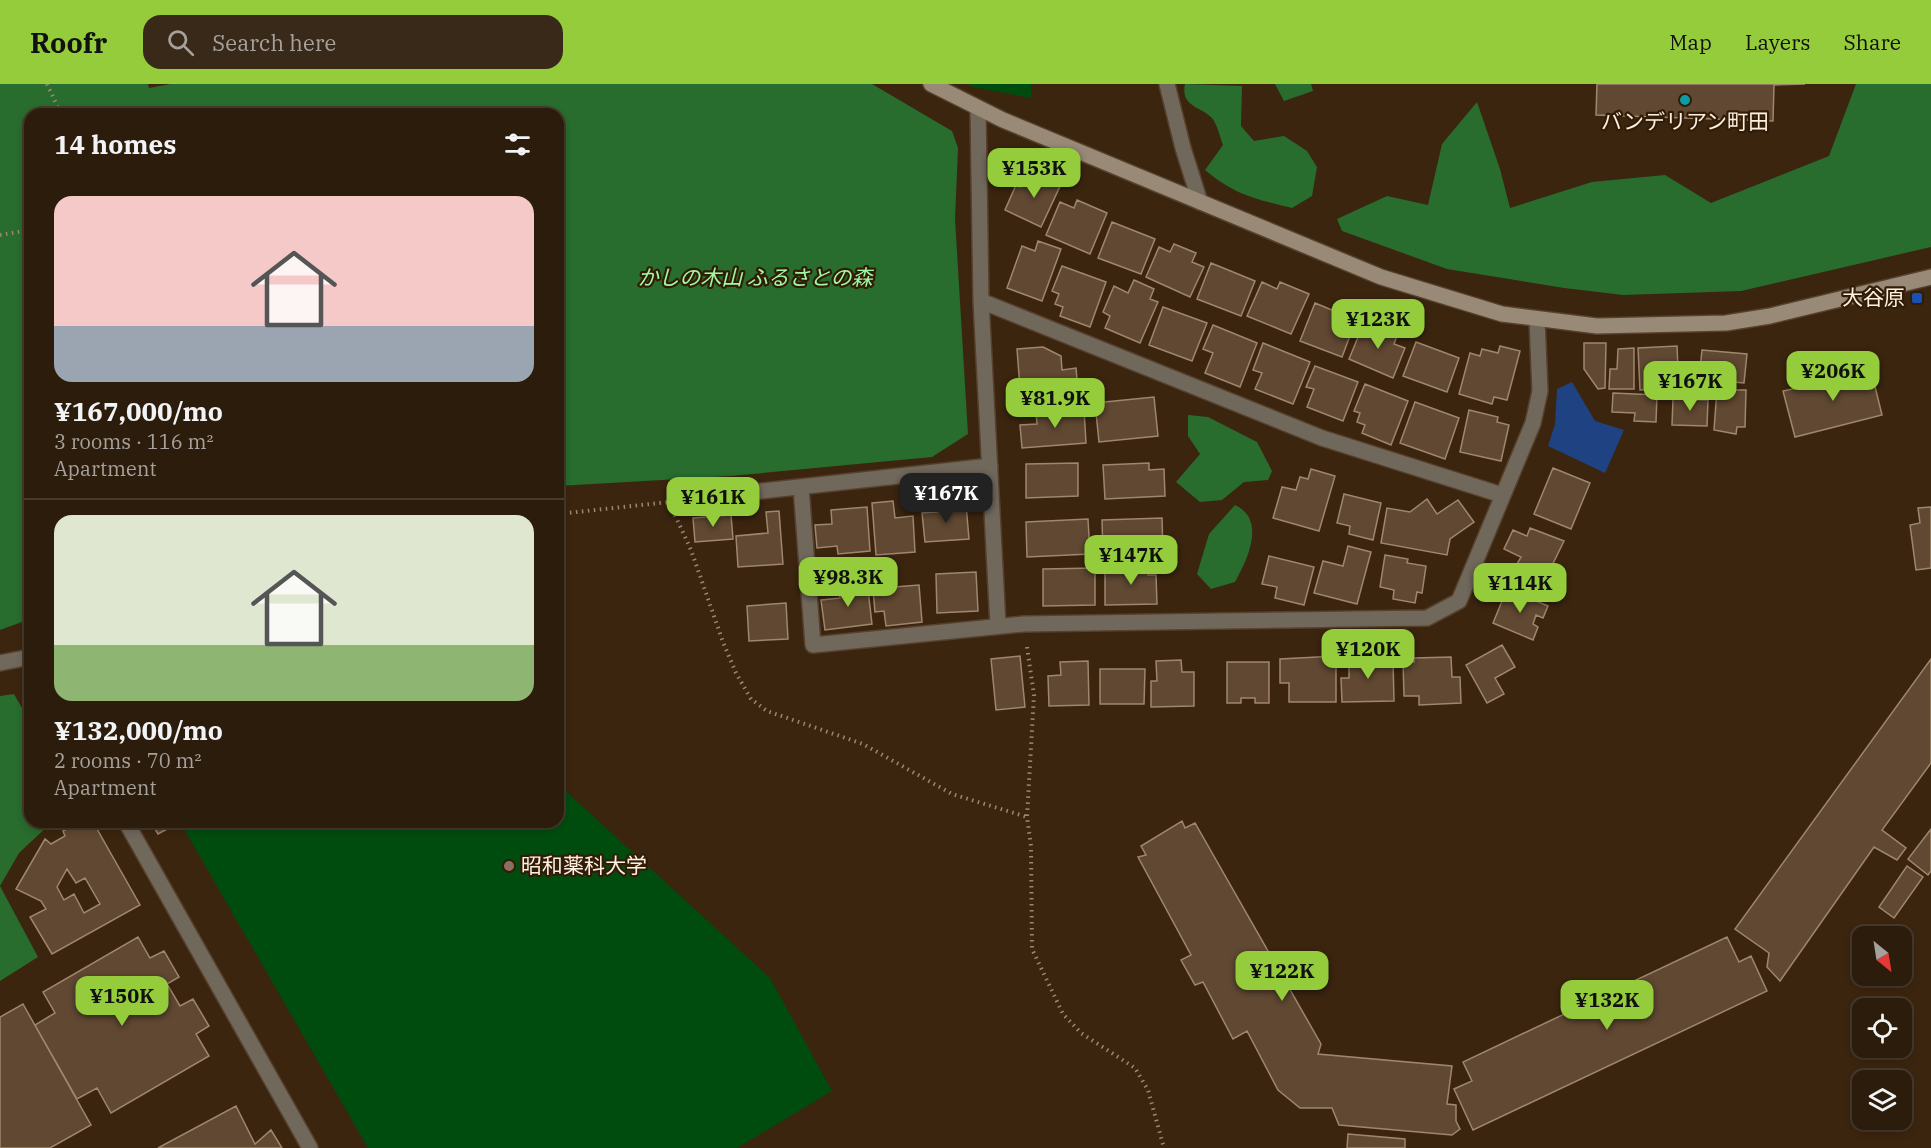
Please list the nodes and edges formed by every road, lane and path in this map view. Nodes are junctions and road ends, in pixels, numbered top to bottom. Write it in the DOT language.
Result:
graph roads {
  1 [pos="47,84"];
  2 [pos="931,84"];
  3 [pos="1167,84"];
  4 [pos="58,108"];
  5 [pos="978,109"];
  6 [pos="1200,202"];
  7 [pos="24,231"];
  8 [pos="0,235"];
  9 [pos="1931,277"];
  10 [pos="981,302"];
  11 [pos="1537,320"];
  12 [pos="990,466"];
  13 [pos="801,487"];
  14 [pos="725,495"];
  15 [pos="1502,495"];
  16 [pos="669,502"];
  17 [pos="564,513"];
  18 [pos="1023,624"];
  19 [pos="998,626"];
  20 [pos="24,658"];
  21 [pos="0,663"];
  22 [pos="1027,817"];
  23 [pos="129,828"];
  24 [pos="310,1148"];
  25 [pos="1164,1148"];
  1 -- 4 [label="path"];
  2 -- 5 [label="street"];
  3 -- 6 [label="street"];
  5 -- 6 [label="street"];
  5 -- 10 [label="street"];
  6 -- 11 [label="street"];
  7 -- 8 [label="path"];
  9 -- 11 [label="street"];
  10 -- 12 [label="street"];
  10 -- 15 [label="street"];
  11 -- 15 [label="street"];
  12 -- 13 [label="street"];
  12 -- 19 [label="street"];
  13 -- 14 [label="street"];
  13 -- 19 [label="street"];
  14 -- 16 [label="path"];
  15 -- 18 [label="street"];
  16 -- 17 [label="path"];
  16 -- 22 [label="path"];
  18 -- 19 [label="street"];
  18 -- 22 [label="path"];
  20 -- 21 [label="street"];
  22 -- 25 [label="path"];
  23 -- 24 [label="street"];
}
